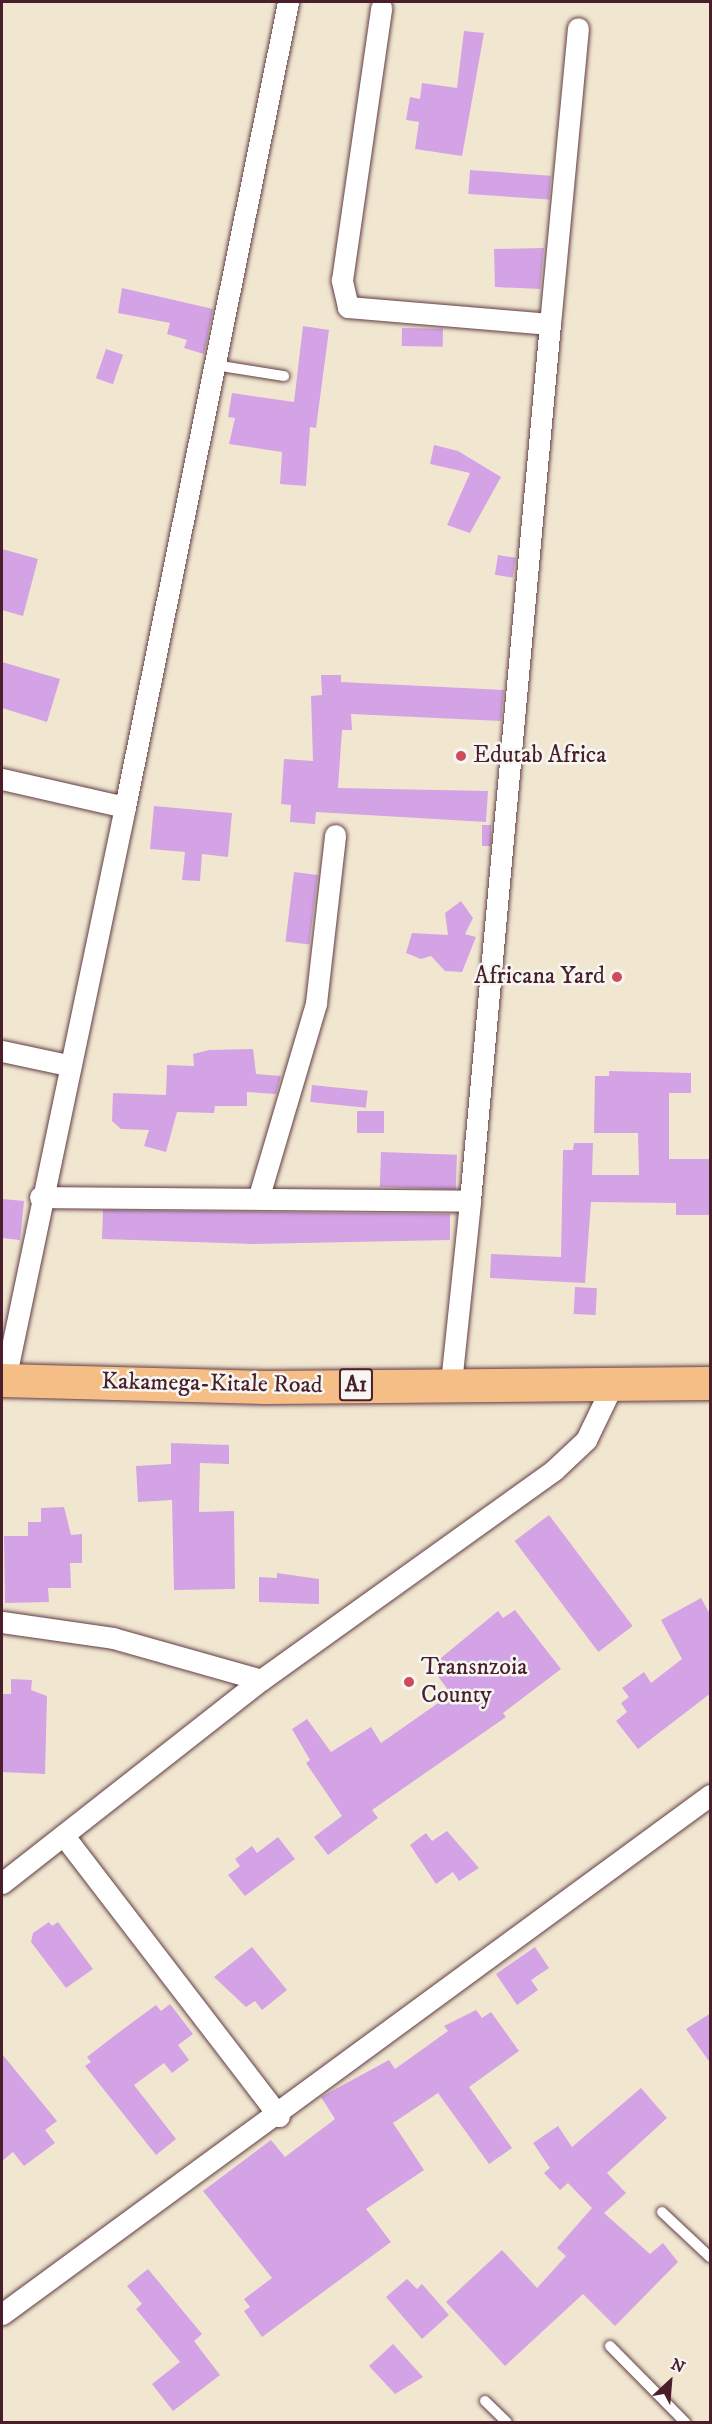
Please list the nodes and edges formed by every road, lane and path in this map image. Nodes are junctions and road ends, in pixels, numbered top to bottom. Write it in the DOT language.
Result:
graph roads {
  1 [pos="288,2"];
  2 [pos="381,8"];
  3 [pos="578,28"];
  4 [pos="550,324"];
  5 [pos="215,366"];
  6 [pos="284,376"];
  7 [pos="2,779"];
  8 [pos="125,807"];
  9 [pos="335,835"];
  10 [pos="2,1052"];
  11 [pos="68,1065"];
  12 [pos="259,1196"];
  13 [pos="40,1197"];
  14 [pos="470,1201"];
  15 [pos="3,1380"];
  16 [pos="451,1383"];
  17 [pos="711,1383"];
  18 [pos="613,1384"];
  19 [pos="2,1622"];
  20 [pos="261,1680"];
  21 [pos="711,1795"];
  22 [pos="64,1836"];
  23 [pos="2,1883"];
  24 [pos="279,2116"];
  25 [pos="662,2212"];
  26 [pos="711,2257"];
  27 [pos="2,2314"];
  28 [pos="610,2346"];
  29 [pos="485,2401"];
  30 [pos="507,2422"];
  31 [pos="685,2422"];
  1 -- 5 [label="street"];
  2 -- 4 [label="street"];
  3 -- 4 [label="street"];
  4 -- 14 [label="street"];
  5 -- 6 [label="lane"];
  5 -- 8 [label="street"];
  7 -- 8 [label="street"];
  8 -- 11 [label="street"];
  9 -- 12 [label="street"];
  10 -- 11 [label="street"];
  11 -- 13 [label="street"];
  12 -- 13 [label="street"];
  12 -- 14 [label="street"];
  13 -- 15 [label="street"];
  14 -- 16 [label="street"];
  15 -- 16 [label="highway, Kakamega-Kitale Road / A1"];
  16 -- 18 [label="highway, Kakamega-Kitale Road / A1"];
  17 -- 18 [label="highway, Kakamega-Kitale Road / A1"];
  18 -- 20 [label="street"];
  19 -- 20 [label="street"];
  20 -- 22 [label="street"];
  21 -- 24 [label="street"];
  22 -- 23 [label="street"];
  22 -- 24 [label="street"];
  24 -- 27 [label="street"];
  25 -- 26 [label="lane"];
  28 -- 31 [label="lane"];
  29 -- 30 [label="lane"];
}
